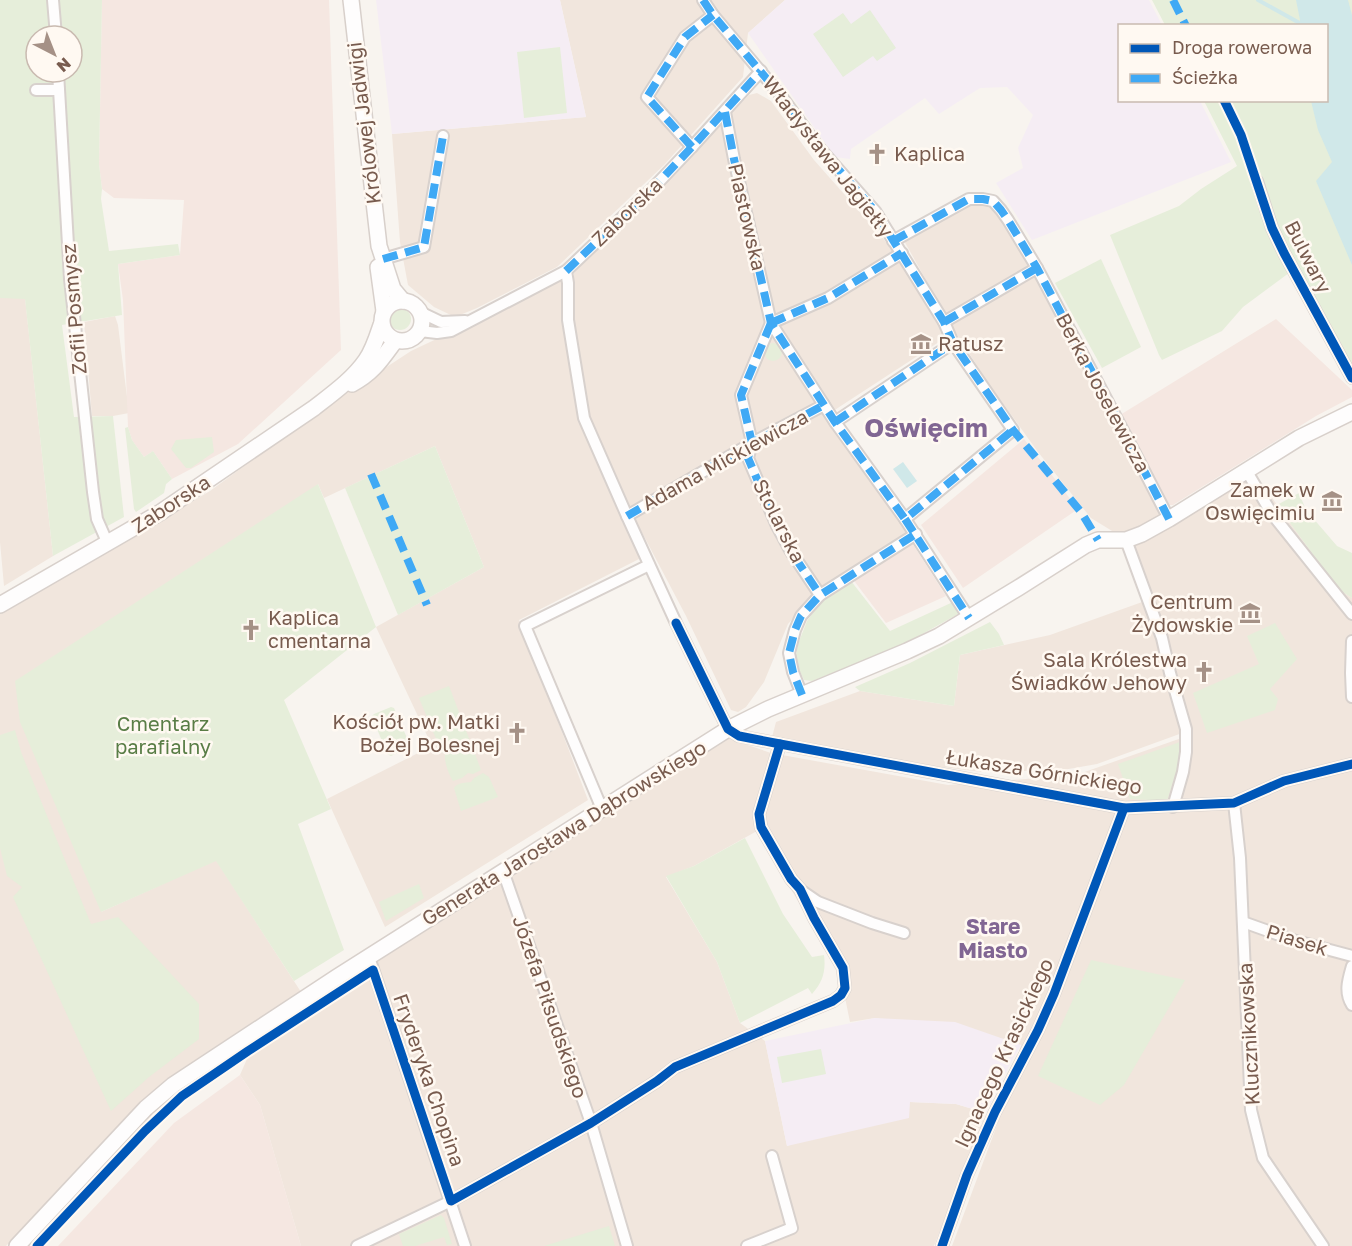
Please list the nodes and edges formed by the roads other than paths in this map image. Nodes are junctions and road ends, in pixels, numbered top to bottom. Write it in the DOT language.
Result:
graph roads {
  1 [pos="53,0"];
  2 [pos="351,0"];
  3 [pos="703,0"];
  4 [pos="713,15"];
  5 [pos="55,24"];
  6 [pos="761,71"];
  7 [pos="59,84"];
  8 [pos="36,90"];
  9 [pos="59,90"];
  10 [pos="725,112"];
  11 [pos="443,136"];
  12 [pos="692,147"];
  13 [pos="1257,181"];
  14 [pos="893,241"];
  15 [pos="381,252"];
  16 [pos="902,253"];
  17 [pos="1037,268"];
  18 [pos="566,271"];
  19 [pos="403,301"];
  20 [pos="420,312"];
  21 [pos="382,318"];
  22 [pos="469,321"];
  23 [pos="944,322"];
  24 [pos="771,323"];
  25 [pos="420,331"];
  26 [pos="395,341"];
  27 [pos="953,343"];
  28 [pos="1352,378"];
  29 [pos="336,392"];
  30 [pos="824,405"];
  31 [pos="1352,412"];
  32 [pos="835,422"];
  33 [pos="752,443"];
  34 [pos="1246,471"];
  35 [pos="627,516"];
  36 [pos="905,519"];
  37 [pos="1169,519"];
  38 [pos="916,534"];
  39 [pos="1126,540"];
  40 [pos="108,544"];
  41 [pos="649,566"];
  42 [pos="820,595"];
  43 [pos="0,606"];
  44 [pos="1352,614"];
  45 [pos="969,618"];
  46 [pos="1352,641"];
  47 [pos="802,695"];
  48 [pos="1352,697"];
  49 [pos="729,729"];
  50 [pos="780,744"];
  51 [pos="1352,764"];
  52 [pos="1234,803"];
  53 [pos="1173,807"];
  54 [pos="1125,808"];
  55 [pos="602,809"];
  56 [pos="502,872"];
  57 [pos="800,889"];
  58 [pos="1243,922"];
  59 [pos="904,933"];
  60 [pos="1352,956"];
  61 [pos="369,957"];
  62 [pos="1352,966"];
  63 [pos="1352,1005"];
  64 [pos="591,1123"];
  65 [pos="772,1156"];
  66 [pos="451,1201"];
  67 [pos="17,1246"];
  68 [pos="357,1246"];
  69 [pos="465,1246"];
  70 [pos="627,1246"];
  71 [pos="747,1246"];
  72 [pos="942,1246"];
  73 [pos="1323,1246"];
  1 -- 5 [label="street"];
  2 -- 15 [label="street, Królowej Jadwigi"];
  3 -- 4 [label="street, Władysława Jagiełły"];
  4 -- 6 [label="street, Władysława Jagiełły"];
  4 -- 12 [label="street"];
  6 -- 10 [label="street, Zaborska"];
  6 -- 14 [label="street, Władysława Jagiełły"];
  7 -- 9 [label="street, Zofii Posmysz"];
  8 -- 9 [label="street"];
  9 -- 40 [label="street, Zofii Posmysz"];
  10 -- 12 [label="street, Zaborska"];
  10 -- 24 [label="street, Piastowska"];
  11 -- 15 [label="street"];
  12 -- 18 [label="street, Zaborska"];
  13 -- 28 [label="street, Bulwary"];
  14 -- 16 [label="street, Władysława Jagiełły"];
  14 -- 17 [label="street, Berka Joselewicza"];
  15 -- 19 [label="street, Królowej Jadwigi"];
  15 -- 21 [label="street, Królowej Jadwigi"];
  16 -- 23 [label="street, Władysława Jagiełły"];
  16 -- 24 [label="street"];
  17 -- 23 [label="street"];
  17 -- 37 [label="street, Berka Joselewicza"];
  18 -- 22 [label="street, Zaborska"];
  18 -- 35 [label="street"];
  19 -- 20 [label="street"];
  19 -- 21 [label="street"];
  20 -- 22 [label="street, Zaborska"];
  20 -- 25 [label="street"];
  21 -- 26 [label="street"];
  21 -- 29 [label="street, Zaborska"];
  22 -- 25 [label="street, Zaborska"];
  23 -- 27 [label="street, Władysława Jagiełły"];
  24 -- 30 [label="street"];
  24 -- 33 [label="street, Stolarska"];
  25 -- 26 [label="street"];
  26 -- 29 [label="street, Zaborska"];
  27 -- 32 [label="street"];
  27 -- 36 [label="street, Władysława Jagiełły"];
  29 -- 40 [label="street, Zaborska"];
  30 -- 32 [label="street"];
  30 -- 33 [label="street, Adama Mickiewicza"];
  31 -- 34 [label="street, Generała Jarosława Dąbrowskiego"];
  32 -- 36 [label="street"];
  33 -- 35 [label="street, Adama Mickiewicza"];
  33 -- 42 [label="street, Stolarska"];
  34 -- 37 [label="street, Generała Jarosława Dąbrowskiego"];
  34 -- 44 [label="street"];
  35 -- 41 [label="street"];
  36 -- 38 [label="street"];
  37 -- 39 [label="street, Generała Jarosława Dąbrowskiego"];
  38 -- 42 [label="street"];
  38 -- 45 [label="street"];
  39 -- 45 [label="street, Generała Jarosława Dąbrowskiego"];
  39 -- 53 [label="street"];
  40 -- 43 [label="street, Zaborska"];
  41 -- 49 [label="street"];
  41 -- 55 [label="street"];
  42 -- 47 [label="street"];
  45 -- 47 [label="street, Generała Jarosława Dąbrowskiego"];
  46 -- 48 [label="street"];
  47 -- 49 [label="street, Generała Jarosława Dąbrowskiego"];
  49 -- 50 [label="street, Łukasza Górnickiego"];
  49 -- 55 [label="street, Generała Jarosława Dąbrowskiego"];
  50 -- 54 [label="street, Łukasza Górnickiego"];
  50 -- 57 [label="street"];
  51 -- 52 [label="street, Łukasza Górnickiego"];
  52 -- 53 [label="street, Łukasza Górnickiego"];
  52 -- 58 [label="street, Klucznikowska"];
  53 -- 54 [label="street, Łukasza Górnickiego"];
  54 -- 72 [label="street, Ignacego Krasickiego"];
  55 -- 56 [label="street, Generała Jarosława Dąbrowskiego"];
  56 -- 61 [label="street, Generała Jarosława Dąbrowskiego"];
  56 -- 64 [label="street, Józefa Piłsudskiego"];
  57 -- 59 [label="street"];
  57 -- 64 [label="street"];
  58 -- 60 [label="street, Piasek"];
  58 -- 73 [label="street, Klucznikowska"];
  61 -- 66 [label="street, Fryderyka Chopina"];
  61 -- 67 [label="street, Generała Jarosława Dąbrowskiego"];
  62 -- 63 [label="street"];
  64 -- 66 [label="street"];
  64 -- 70 [label="street, Józefa Piłsudskiego"];
  65 -- 71 [label="street"];
  66 -- 68 [label="street"];
  66 -- 69 [label="street, Fryderyka Chopina"];
}
